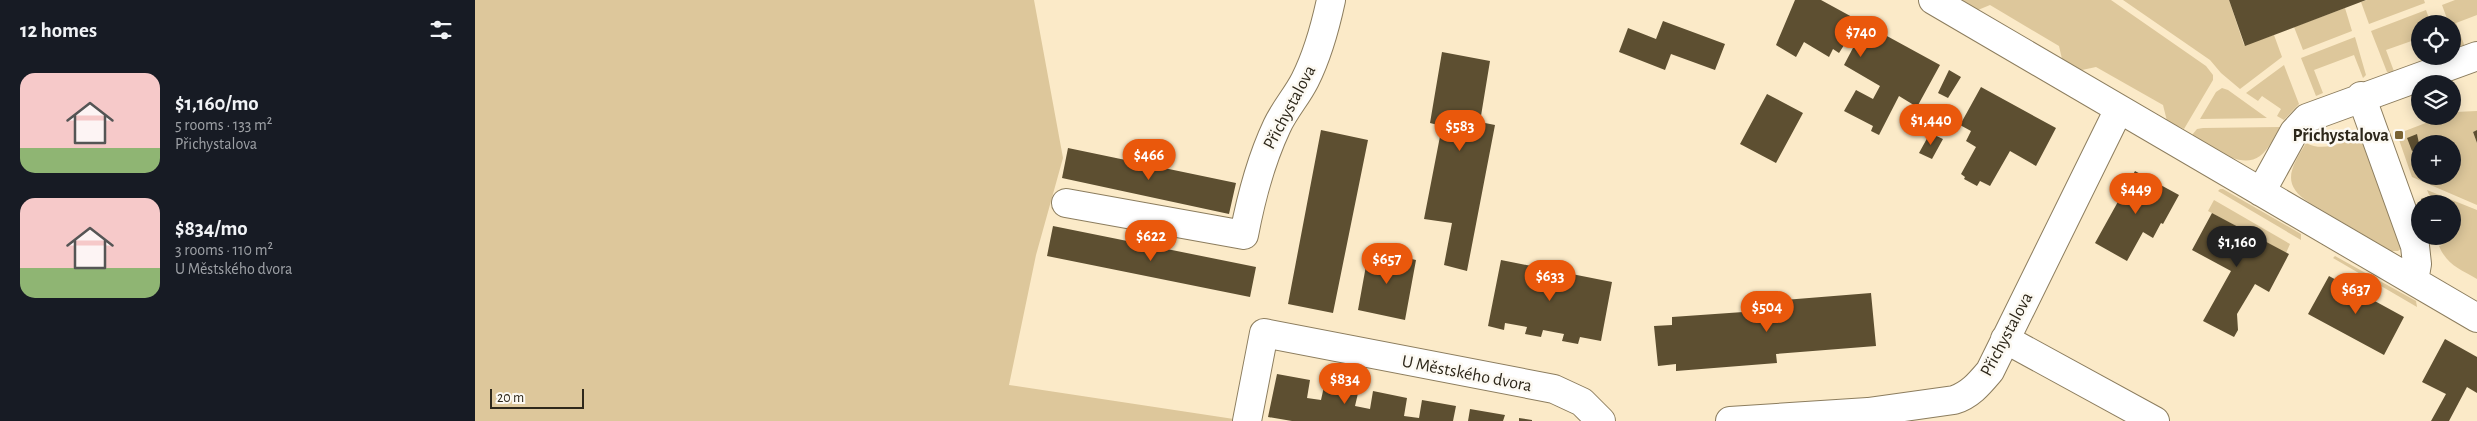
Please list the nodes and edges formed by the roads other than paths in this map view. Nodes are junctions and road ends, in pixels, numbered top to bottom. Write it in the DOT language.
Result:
graph roads {
  1 [pos="1331,0"];
  2 [pos="1933,0"];
  3 [pos="2477,56"];
  4 [pos="2361,96"];
  5 [pos="2119,109"];
  6 [pos="2261,192"];
  7 [pos="1066,203"];
  8 [pos="2414,281"];
  9 [pos="2477,318"];
  10 [pos="2005,339"];
  11 [pos="1868,416"];
  12 [pos="1247,421"];
  13 [pos="1601,421"];
  14 [pos="1730,421"];
  15 [pos="2155,421"];
  1 -- 7 [label="street, Přichystalova"];
  2 -- 5 [label="street"];
  3 -- 4 [label="street"];
  4 -- 6 [label="street"];
  4 -- 8 [label="street"];
  5 -- 6 [label="street"];
  5 -- 10 [label="street, Přichystalova"];
  6 -- 8 [label="street"];
  8 -- 9 [label="street"];
  10 -- 11 [label="street, Přichystalova"];
  10 -- 15 [label="street"];
  11 -- 14 [label="street, Přichystalova"];
  12 -- 13 [label="street, U Městského dvora"];
}
